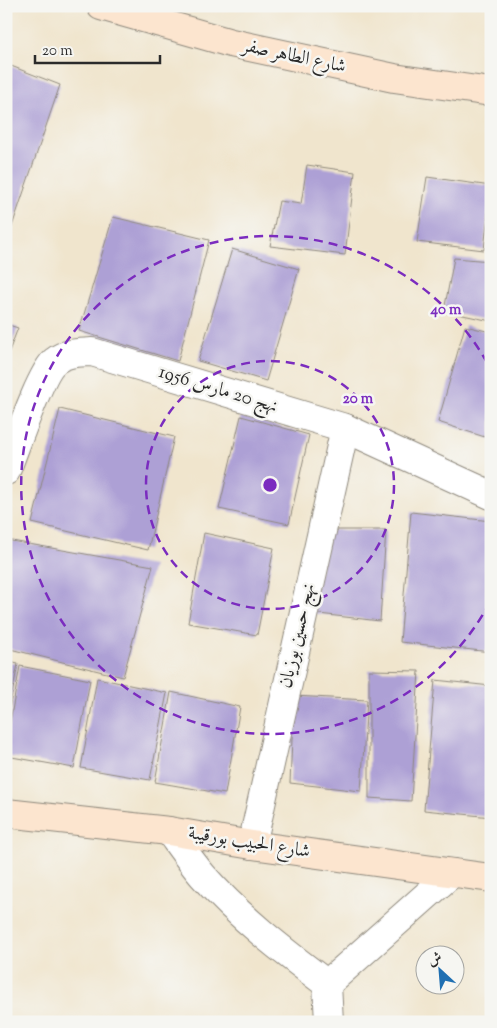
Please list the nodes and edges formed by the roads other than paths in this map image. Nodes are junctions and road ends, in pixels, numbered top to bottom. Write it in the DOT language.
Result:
graph roads {
  1 [pos="101,6"];
  2 [pos="491,92"];
  3 [pos="344,428"];
  4 [pos="6,471"];
  5 [pos="491,495"];
  6 [pos="6,813"];
  7 [pos="169,830"];
  8 [pos="252,845"];
  9 [pos="452,873"];
  10 [pos="491,878"];
  11 [pos="327,984"];
  12 [pos="329,1022"];
  1 -- 2 [label="main road, شارع الطاهر صفر"];
  3 -- 4 [label="street, نهج 20 مارس 1956"];
  3 -- 5 [label="street, نهج 20 مارس 1956"];
  3 -- 8 [label="street, نهج حسين بوزيان"];
  6 -- 7 [label="main road, شارع الحبيب بورقيبة"];
  7 -- 8 [label="main road, شارع الحبيب بورقيبة"];
  7 -- 11 [label="street"];
  8 -- 9 [label="main road, شارع الحبيب بورقيبة"];
  9 -- 10 [label="main road, شارع الحبيب بورقيبة"];
  9 -- 11 [label="street"];
  11 -- 12 [label="street"];
}
